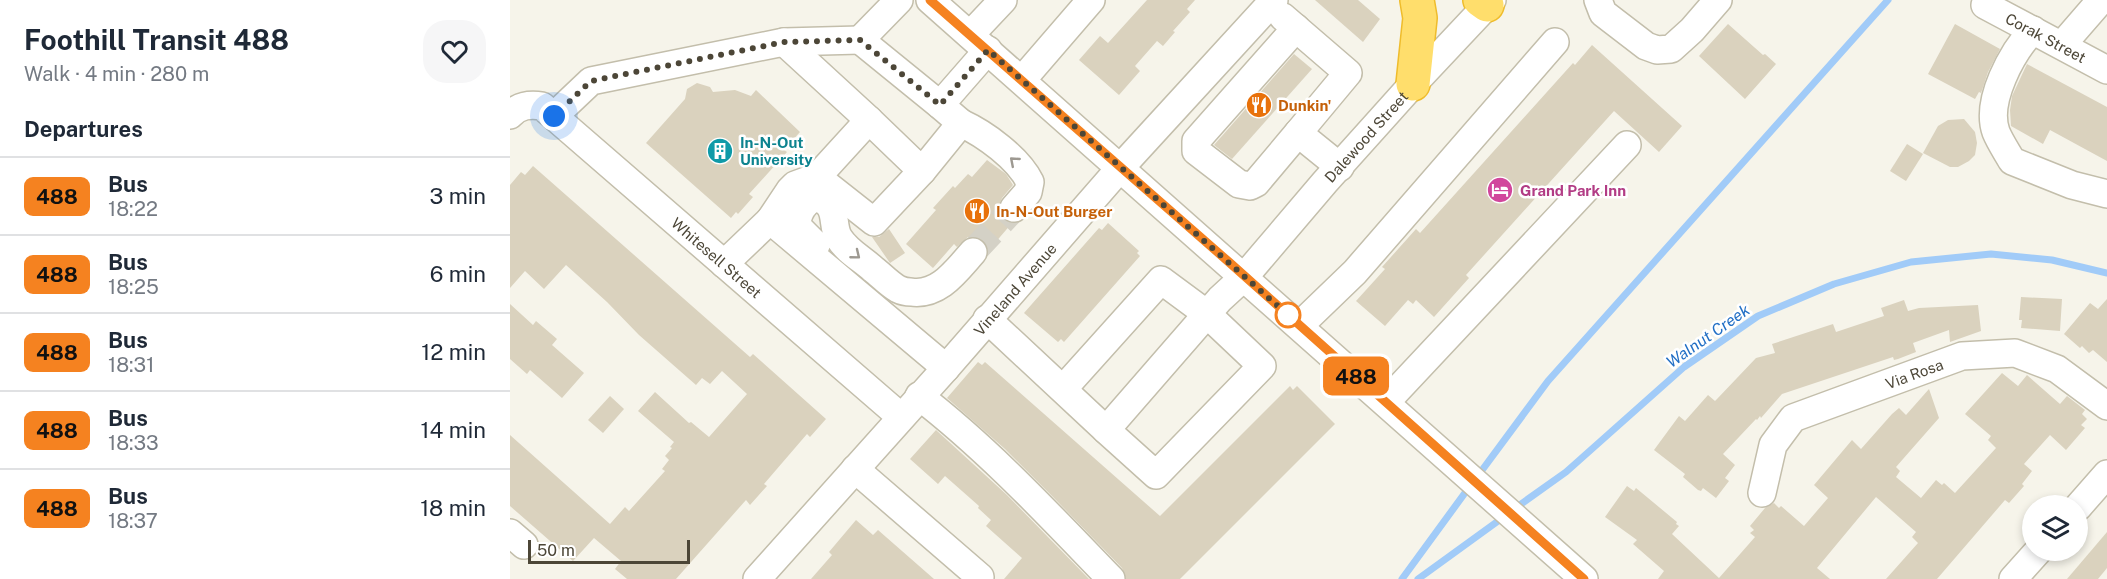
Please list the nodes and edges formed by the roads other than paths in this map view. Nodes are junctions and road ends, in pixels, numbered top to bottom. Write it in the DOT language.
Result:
graph roads {
  1 [pos="899,0"];
  2 [pos="930,0"];
  3 [pos="1003,0"];
  4 [pos="1091,0"];
  5 [pos="1417,0"];
  6 [pos="1598,0"];
  7 [pos="1718,0"];
  8 [pos="2101,0"];
  9 [pos="1486,2"];
  10 [pos="1271,3"];
  11 [pos="1985,5"];
  12 [pos="1296,28"];
  13 [pos="2033,30"];
  14 [pos="860,40"];
  15 [pos="784,42"];
  16 [pos="979,42"];
  17 [pos="1555,42"];
  18 [pos="2062,45"];
  19 [pos="2107,70"];
  20 [pos="1022,80"];
  21 [pos="1413,84"];
  22 [pos="940,105"];
  23 [pos="519,110"];
  24 [pos="554,116"];
  25 [pos="869,120"];
  26 [pos="961,123"];
  27 [pos="1298,133"];
  28 [pos="1628,145"];
  29 [pos="1121,167"];
  30 [pos="1340,167"];
  31 [pos="922,171"];
  32 [pos="817,177"];
  33 [pos="2107,194"];
  34 [pos="841,196"];
  35 [pos="1014,207"];
  36 [pos="770,220"];
  37 [pos="833,225"];
  38 [pos="973,252"];
  39 [pos="724,264"];
  40 [pos="1245,276"];
  41 [pos="875,308"];
  42 [pos="1207,315"];
  43 [pos="987,319"];
  44 [pos="1300,325"];
  45 [pos="946,368"];
  46 [pos="1063,389"];
  47 [pos="919,396"];
  48 [pos="1386,402"];
  49 [pos="2107,406"];
  50 [pos="901,417"];
  51 [pos="1106,430"];
  52 [pos="855,469"];
  53 [pos="1762,493"];
  54 [pos="2029,561"];
  55 [pos="980,577"];
  56 [pos="757,579"];
  57 [pos="1111,579"];
  58 [pos="1584,579"];
  59 [pos="2013,579"];
  1 -- 14 [label="street"];
  2 -- 16 [label="street"];
  3 -- 16 [label="street"];
  4 -- 20 [label="street"];
  5 -- 21 [label="highway"];
  6 -- 7 [label="street"];
  8 -- 18 [label="street"];
  9 -- 21 [label="street, Dalewood Street"];
  10 -- 12 [label="street"];
  10 -- 29 [label="street, Vineland Avenue"];
  11 -- 13 [label="street, Corak Street"];
  12 -- 27 [label="street"];
  12 -- 27 [label="street"];
  13 -- 18 [label="street, Corak Street"];
  13 -- 33 [label="street"];
  14 -- 15 [label="street"];
  14 -- 22 [label="street"];
  15 -- 24 [label="street"];
  15 -- 25 [label="street"];
  16 -- 20 [label="street"];
  16 -- 22 [label="street"];
  17 -- 44 [label="street"];
  18 -- 19 [label="street, Corak Street"];
  20 -- 29 [label="street"];
  21 -- 30 [label="street, Dalewood Street"];
  22 -- 26 [label="street"];
  23 -- 24 [label="street, Whitesell Street"];
  24 -- 39 [label="street, Whitesell Street"];
  25 -- 31 [label="street"];
  25 -- 32 [label="street"];
  26 -- 31 [label="street"];
  35 -- 26 [label="street, one-way"];
  27 -- 30 [label="street"];
  28 -- 48 [label="street"];
  29 -- 40 [label="street"];
  29 -- 43 [label="street, Vineland Avenue"];
  30 -- 40 [label="street, Dalewood Street"];
  31 -- 34 [label="street"];
  32 -- 34 [label="street"];
  32 -- 36 [label="street"];
  34 -- 37 [label="street"];
  36 -- 39 [label="street"];
  36 -- 41 [label="street"];
  37 -- 38 [label="street, one-way"];
  37 -- 41 [label="street"];
  39 -- 50 [label="street, Whitesell Street"];
  40 -- 42 [label="street, Dalewood Street"];
  40 -- 44 [label="street"];
  41 -- 45 [label="street"];
  42 -- 46 [label="street"];
  42 -- 51 [label="street, Dalewood Street"];
  42 -- 51 [label="street"];
  43 -- 45 [label="street, Vineland Avenue"];
  43 -- 46 [label="street"];
  44 -- 48 [label="street"];
  45 -- 47 [label="street, Vineland Avenue"];
  46 -- 51 [label="street"];
  47 -- 50 [label="street, Vineland Avenue"];
  47 -- 57 [label="street"];
  48 -- 58 [label="street"];
  49 -- 53 [label="street, Via Rosa"];
  50 -- 52 [label="street, Vineland Avenue"];
  52 -- 55 [label="street"];
  52 -- 56 [label="street, Vineland Avenue"];
  54 -- 59 [label="street"];
}
